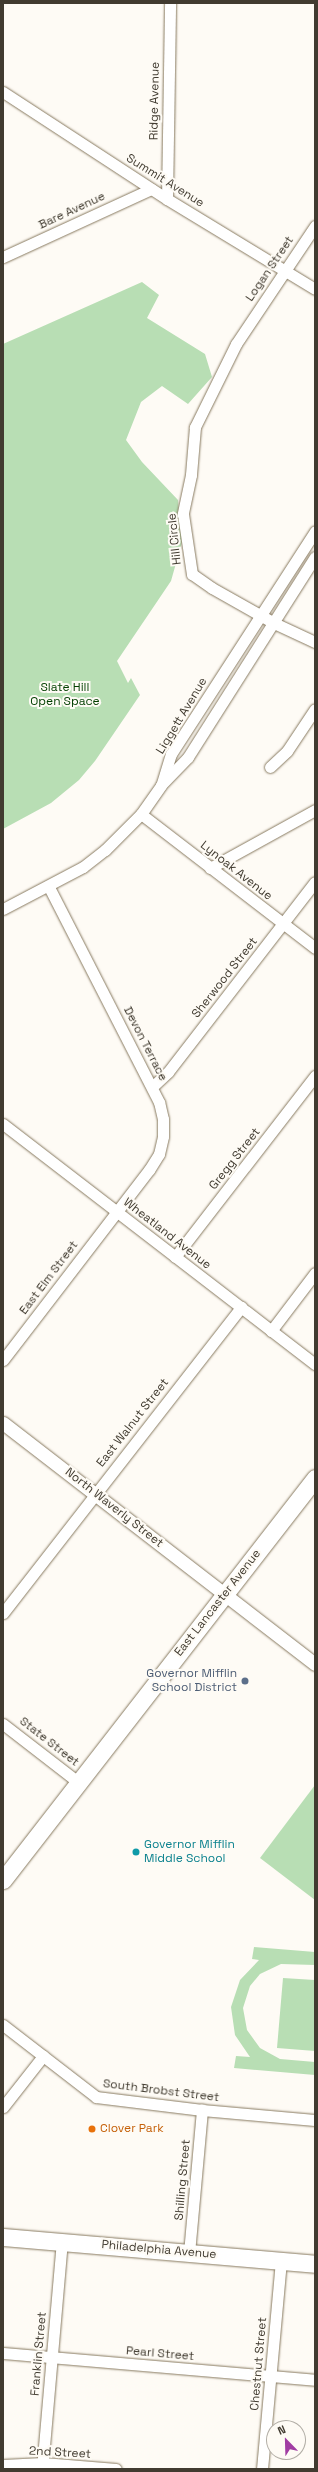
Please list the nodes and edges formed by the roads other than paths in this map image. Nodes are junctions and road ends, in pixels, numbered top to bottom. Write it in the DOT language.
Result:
graph roads {
  1 [pos="170,3"];
  2 [pos="3,92"];
  3 [pos="151,189"];
  4 [pos="167,199"];
  5 [pos="315,226"];
  6 [pos="3,257"];
  7 [pos="286,271"];
  8 [pos="315,289"];
  9 [pos="247,328"];
  10 [pos="315,531"];
  11 [pos="315,557"];
  12 [pos="261,616"];
  13 [pos="274,623"];
  14 [pos="315,642"];
  15 [pos="315,709"];
  16 [pos="270,767"];
  17 [pos="161,785"];
  18 [pos="315,810"];
  19 [pos="140,814"];
  20 [pos="210,868"];
  21 [pos="315,882"];
  22 [pos="49,887"];
  23 [pos="3,909"];
  24 [pos="283,924"];
  25 [pos="315,948"];
  26 [pos="315,1076"];
  27 [pos="152,1087"];
  28 [pos="3,1124"];
  29 [pos="116,1212"];
  30 [pos="175,1257"];
  31 [pos="315,1273"];
  32 [pos="241,1307"];
  33 [pos="271,1331"];
  34 [pos="3,1360"];
  35 [pos="315,1364"];
  36 [pos="3,1423"];
  37 [pos="315,1478"];
  38 [pos="95,1494"];
  39 [pos="225,1593"];
  40 [pos="3,1613"];
  41 [pos="315,1664"];
  42 [pos="3,1724"];
  43 [pos="78,1782"];
  44 [pos="3,1880"];
  45 [pos="3,2025"];
  46 [pos="43,2056"];
  47 [pos="3,2107"];
  48 [pos="202,2110"];
  49 [pos="315,2120"];
  50 [pos="3,2237"];
  51 [pos="62,2241"];
  52 [pos="189,2253"];
  53 [pos="281,2261"];
  54 [pos="315,2264"];
  55 [pos="3,2353"];
  56 [pos="52,2358"];
  57 [pos="270,2377"];
  58 [pos="315,2380"];
  59 [pos="3,2466"];
  60 [pos="42,2466"];
  61 [pos="116,2469"];
  62 [pos="262,2469"];
  1 -- 4 [label="street, Ridge Avenue"];
  2 -- 3 [label="street, Summit Avenue"];
  3 -- 4 [label="street, Summit Avenue"];
  3 -- 6 [label="street, Bare Avenue"];
  4 -- 7 [label="street, Summit Avenue"];
  5 -- 7 [label="street, Logan Street"];
  7 -- 8 [label="street, Summit Avenue"];
  7 -- 9 [label="street, Logan Street"];
  9 -- 12 [label="street, Hill Circle"];
  10 -- 12 [label="street, Liggett Avenue"];
  11 -- 13 [label="street, Liggett Avenue"];
  12 -- 13 [label="street, Hill Circle"];
  12 -- 17 [label="street, Liggett Avenue"];
  13 -- 14 [label="street, Hill Circle"];
  13 -- 17 [label="street, Liggett Avenue"];
  15 -- 16 [label="street"];
  17 -- 19 [label="street"];
  18 -- 20 [label="street"];
  19 -- 20 [label="street, Lynoak Avenue"];
  19 -- 22 [label="street"];
  20 -- 24 [label="street, Lynoak Avenue"];
  21 -- 24 [label="street, Sherwood Street"];
  22 -- 23 [label="street"];
  22 -- 27 [label="street, Devon Terrace"];
  24 -- 25 [label="street, Lynoak Avenue"];
  24 -- 27 [label="street, Sherwood Street"];
  26 -- 30 [label="street, Gregg Street"];
  27 -- 29 [label="street, Devon Terrace"];
  28 -- 29 [label="street, Wheatland Avenue"];
  29 -- 30 [label="street, Wheatland Avenue"];
  29 -- 34 [label="street, East Elm Street"];
  30 -- 32 [label="street, Wheatland Avenue"];
  31 -- 33 [label="street"];
  32 -- 33 [label="street, Wheatland Avenue"];
  32 -- 38 [label="street, East Walnut Street"];
  33 -- 35 [label="street, Wheatland Avenue"];
  36 -- 38 [label="street, North Waverly Street"];
  37 -- 39 [label="main road, East Lancaster Avenue"];
  38 -- 39 [label="street, North Waverly Street"];
  38 -- 40 [label="street, East Walnut Street"];
  39 -- 41 [label="street, North Waverly Street"];
  39 -- 43 [label="main road, East Lancaster Avenue"];
  42 -- 43 [label="street, State Street"];
  43 -- 44 [label="main road, East Lancaster Avenue"];
  45 -- 46 [label="street, South Brobst Street"];
  46 -- 47 [label="street"];
  46 -- 48 [label="street, South Brobst Street"];
  48 -- 49 [label="street, South Brobst Street"];
  48 -- 52 [label="street, Shilling Street"];
  50 -- 51 [label="main road, Philadelphia Avenue"];
  51 -- 52 [label="main road, Philadelphia Avenue"];
  51 -- 56 [label="street, Franklin Street"];
  52 -- 53 [label="main road, Philadelphia Avenue"];
  53 -- 54 [label="main road, Philadelphia Avenue"];
  53 -- 57 [label="street, Chestnut Street"];
  55 -- 56 [label="street, Pearl Street"];
  56 -- 57 [label="street, Pearl Street"];
  56 -- 60 [label="street, Franklin Street"];
  57 -- 58 [label="street, Pearl Street"];
  57 -- 62 [label="street, Chestnut Street"];
  59 -- 60 [label="street, 2nd Street"];
  60 -- 61 [label="street, 2nd Street"];
}
